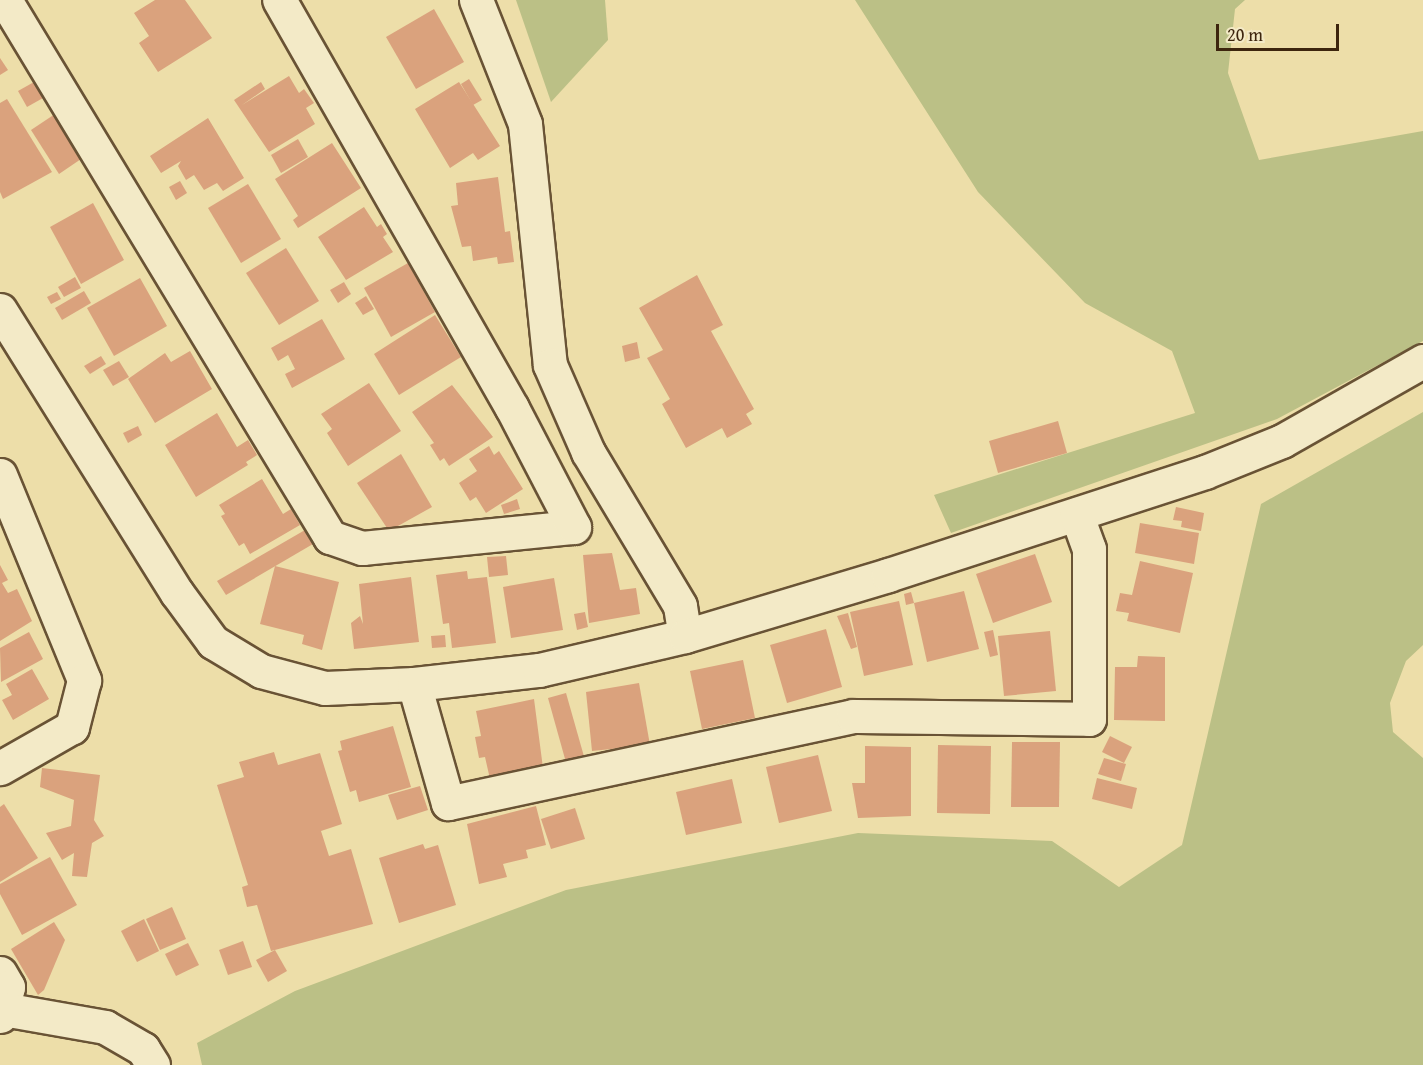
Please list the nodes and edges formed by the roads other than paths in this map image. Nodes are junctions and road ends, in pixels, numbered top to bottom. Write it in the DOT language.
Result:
graph roads {
  1 [pos="5,0"];
  2 [pos="279,0"];
  3 [pos="476,0"];
  4 [pos="0,310"];
  5 [pos="1423,361"];
  6 [pos="0,475"];
  7 [pos="1076,514"];
  8 [pos="8,518"];
  9 [pos="685,636"];
  10 [pos="414,684"];
  11 [pos="0,768"];
  12 [pos="0,973"];
  13 [pos="2,1013"];
  14 [pos="153,1065"];
  1 -- 2 [label="street"];
  3 -- 9 [label="street"];
  4 -- 10 [label="street"];
  5 -- 7 [label="street"];
  6 -- 8 [label="street"];
  7 -- 9 [label="street"];
  7 -- 10 [label="street"];
  8 -- 11 [label="street"];
  9 -- 10 [label="street"];
  12 -- 13 [label="street"];
  13 -- 14 [label="street"];
}
